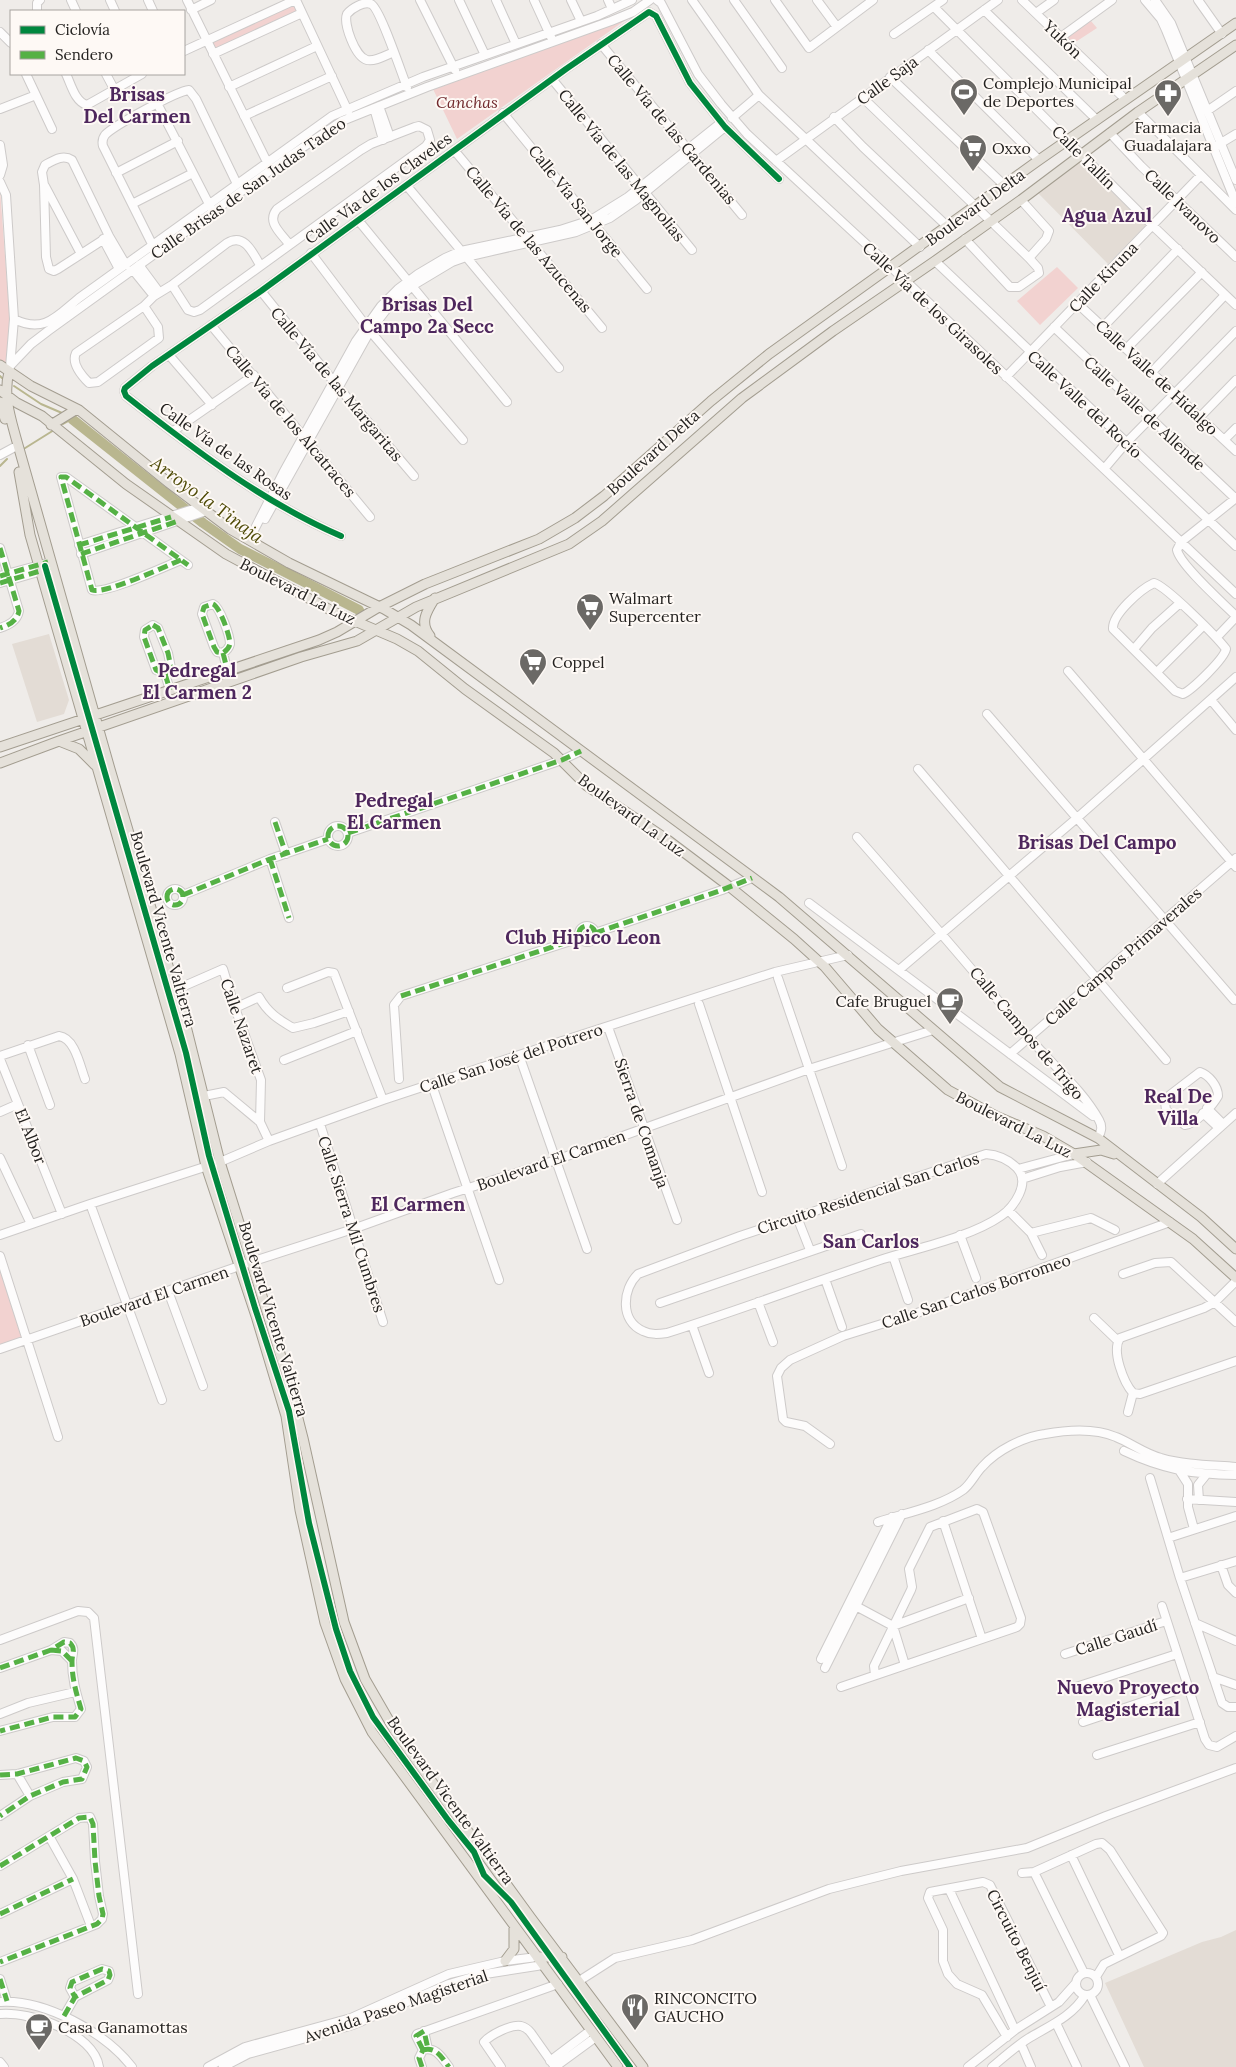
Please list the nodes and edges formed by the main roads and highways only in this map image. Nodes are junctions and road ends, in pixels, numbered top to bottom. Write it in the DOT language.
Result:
graph roads {
  1 [pos="1236,24"];
  2 [pos="1236,45"];
  3 [pos="0,366"];
  4 [pos="10,369"];
  5 [pos="2,396"];
  6 [pos="77,409"];
  7 [pos="51,424"];
  8 [pos="681,427"];
  9 [pos="691,443"];
  10 [pos="656,449"];
  11 [pos="667,463"];
  12 [pos="435,598"];
  13 [pos="379,606"];
  14 [pos="336,613"];
  15 [pos="397,617"];
  16 [pos="356,622"];
  17 [pos="376,631"];
  18 [pos="337,632"];
  19 [pos="436,644"];
  20 [pos="216,673"];
  21 [pos="221,686"];
  22 [pos="77,699"];
  23 [pos="138,702"];
  24 [pos="142,713"];
  25 [pos="94,714"];
  26 [pos="84,717"];
  27 [pos="66,724"];
  28 [pos="98,728"];
  29 [pos="88,731"];
  30 [pos="59,741"];
  31 [pos="0,747"];
  32 [pos="0,763"];
  33 [pos="96,767"];
  34 [pos="1098,1138"];
  35 [pos="1089,1151"];
  36 [pos="1074,1154"];
  37 [pos="1123,1158"];
  38 [pos="1087,1162"];
  39 [pos="1236,1249"];
  40 [pos="1236,1279"];
  41 [pos="472,1837"];
  42 [pos="458,1848"];
  43 [pos="514,1925"];
  44 [pos="550,1956"];
  45 [pos="537,1957"];
  46 [pos="562,1957"];
  47 [pos="505,1962"];
  48 [pos="544,1965"];
  49 [pos="618,2067"];
  50 [pos="644,2067"];
  1 -- 8 [label="main road, Boulevard Delta"];
  2 -- 9 [label="main road, Boulevard Delta"];
  3 -- 4 [label="main road, Boulevard La Luz"];
  4 -- 5 [label="main road, Boulevard Vicente Valtierra"];
  4 -- 6 [label="main road, Boulevard La Luz"];
  5 -- 7 [label="main road, Boulevard La Luz"];
  5 -- 22 [label="main road, Boulevard Vicente Valtierra"];
  5 -- 25 [label="main road, Boulevard Vicente Valtierra"];
  6 -- 7 [label="main road"];
  6 -- 13 [label="main road, Boulevard La Luz"];
  7 -- 14 [label="main road, Boulevard La Luz"];
  8 -- 9 [label="main road"];
  8 -- 10 [label="main road, Boulevard Delta"];
  9 -- 11 [label="main road, Boulevard Delta"];
  10 -- 11 [label="main road"];
  10 -- 13 [label="main road, Boulevard Delta"];
  11 -- 12 [label="main road, Boulevard Delta"];
  12 -- 15 [label="main road, Boulevard Delta"];
  12 -- 19 [label="main road"];
  13 -- 15 [label="main road, Boulevard La Luz"];
  13 -- 16 [label="main road, Boulevard Delta"];
  14 -- 16 [label="main road, Boulevard La Luz"];
  14 -- 18 [label="main road"];
  15 -- 17 [label="main road, Boulevard Delta"];
  15 -- 19 [label="main road, Boulevard La Luz"];
  16 -- 17 [label="main road, Boulevard La Luz"];
  16 -- 18 [label="main road, Boulevard Delta"];
  17 -- 21 [label="main road, Boulevard Delta"];
  17 -- 36 [label="main road, Boulevard La Luz"];
  18 -- 20 [label="main road, Boulevard Delta"];
  19 -- 34 [label="main road, Boulevard La Luz"];
  20 -- 21 [label="main road"];
  20 -- 23 [label="main road, Boulevard Delta"];
  21 -- 24 [label="main road, Boulevard Delta"];
  22 -- 26 [label="main road, Boulevard Vicente Valtierra"];
  22 -- 27 [label="main road"];
  23 -- 24 [label="main road"];
  23 -- 25 [label="main road, Boulevard Delta"];
  24 -- 28 [label="main road, Boulevard Delta"];
  25 -- 26 [label="main road, Boulevard Delta"];
  25 -- 28 [label="main road, Boulevard Vicente Valtierra"];
  26 -- 27 [label="main road, Boulevard Delta"];
  26 -- 29 [label="main road, Boulevard Vicente Valtierra"];
  27 -- 31 [label="main road, Boulevard Delta"];
  28 -- 29 [label="main road, Boulevard Delta"];
  28 -- 41 [label="main road, Boulevard Vicente Valtierra"];
  29 -- 30 [label="main road, Boulevard Delta"];
  29 -- 33 [label="main road, Boulevard Vicente Valtierra"];
  30 -- 32 [label="main road, Boulevard Delta"];
  30 -- 33 [label="main road"];
  33 -- 42 [label="main road, Boulevard Vicente Valtierra"];
  34 -- 35 [label="main road"];
  34 -- 37 [label="main road, Boulevard La Luz"];
  35 -- 36 [label="main road"];
  35 -- 37 [label="main road"];
  35 -- 38 [label="main road"];
  36 -- 38 [label="main road, Boulevard La Luz"];
  37 -- 39 [label="main road, Boulevard La Luz"];
  38 -- 40 [label="main road, Boulevard La Luz"];
  41 -- 42 [label="main road"];
  41 -- 46 [label="main road, Boulevard Vicente Valtierra"];
  42 -- 43 [label="main road, Boulevard Vicente Valtierra"];
  43 -- 45 [label="main road, Boulevard Vicente Valtierra"];
  43 -- 47 [label="main road"];
  44 -- 45 [label="main road"];
  44 -- 46 [label="main road"];
  44 -- 48 [label="main road"];
  45 -- 48 [label="main road, Boulevard Vicente Valtierra"];
  46 -- 50 [label="main road, Boulevard Vicente Valtierra"];
  48 -- 49 [label="main road, Boulevard Vicente Valtierra"];
}
